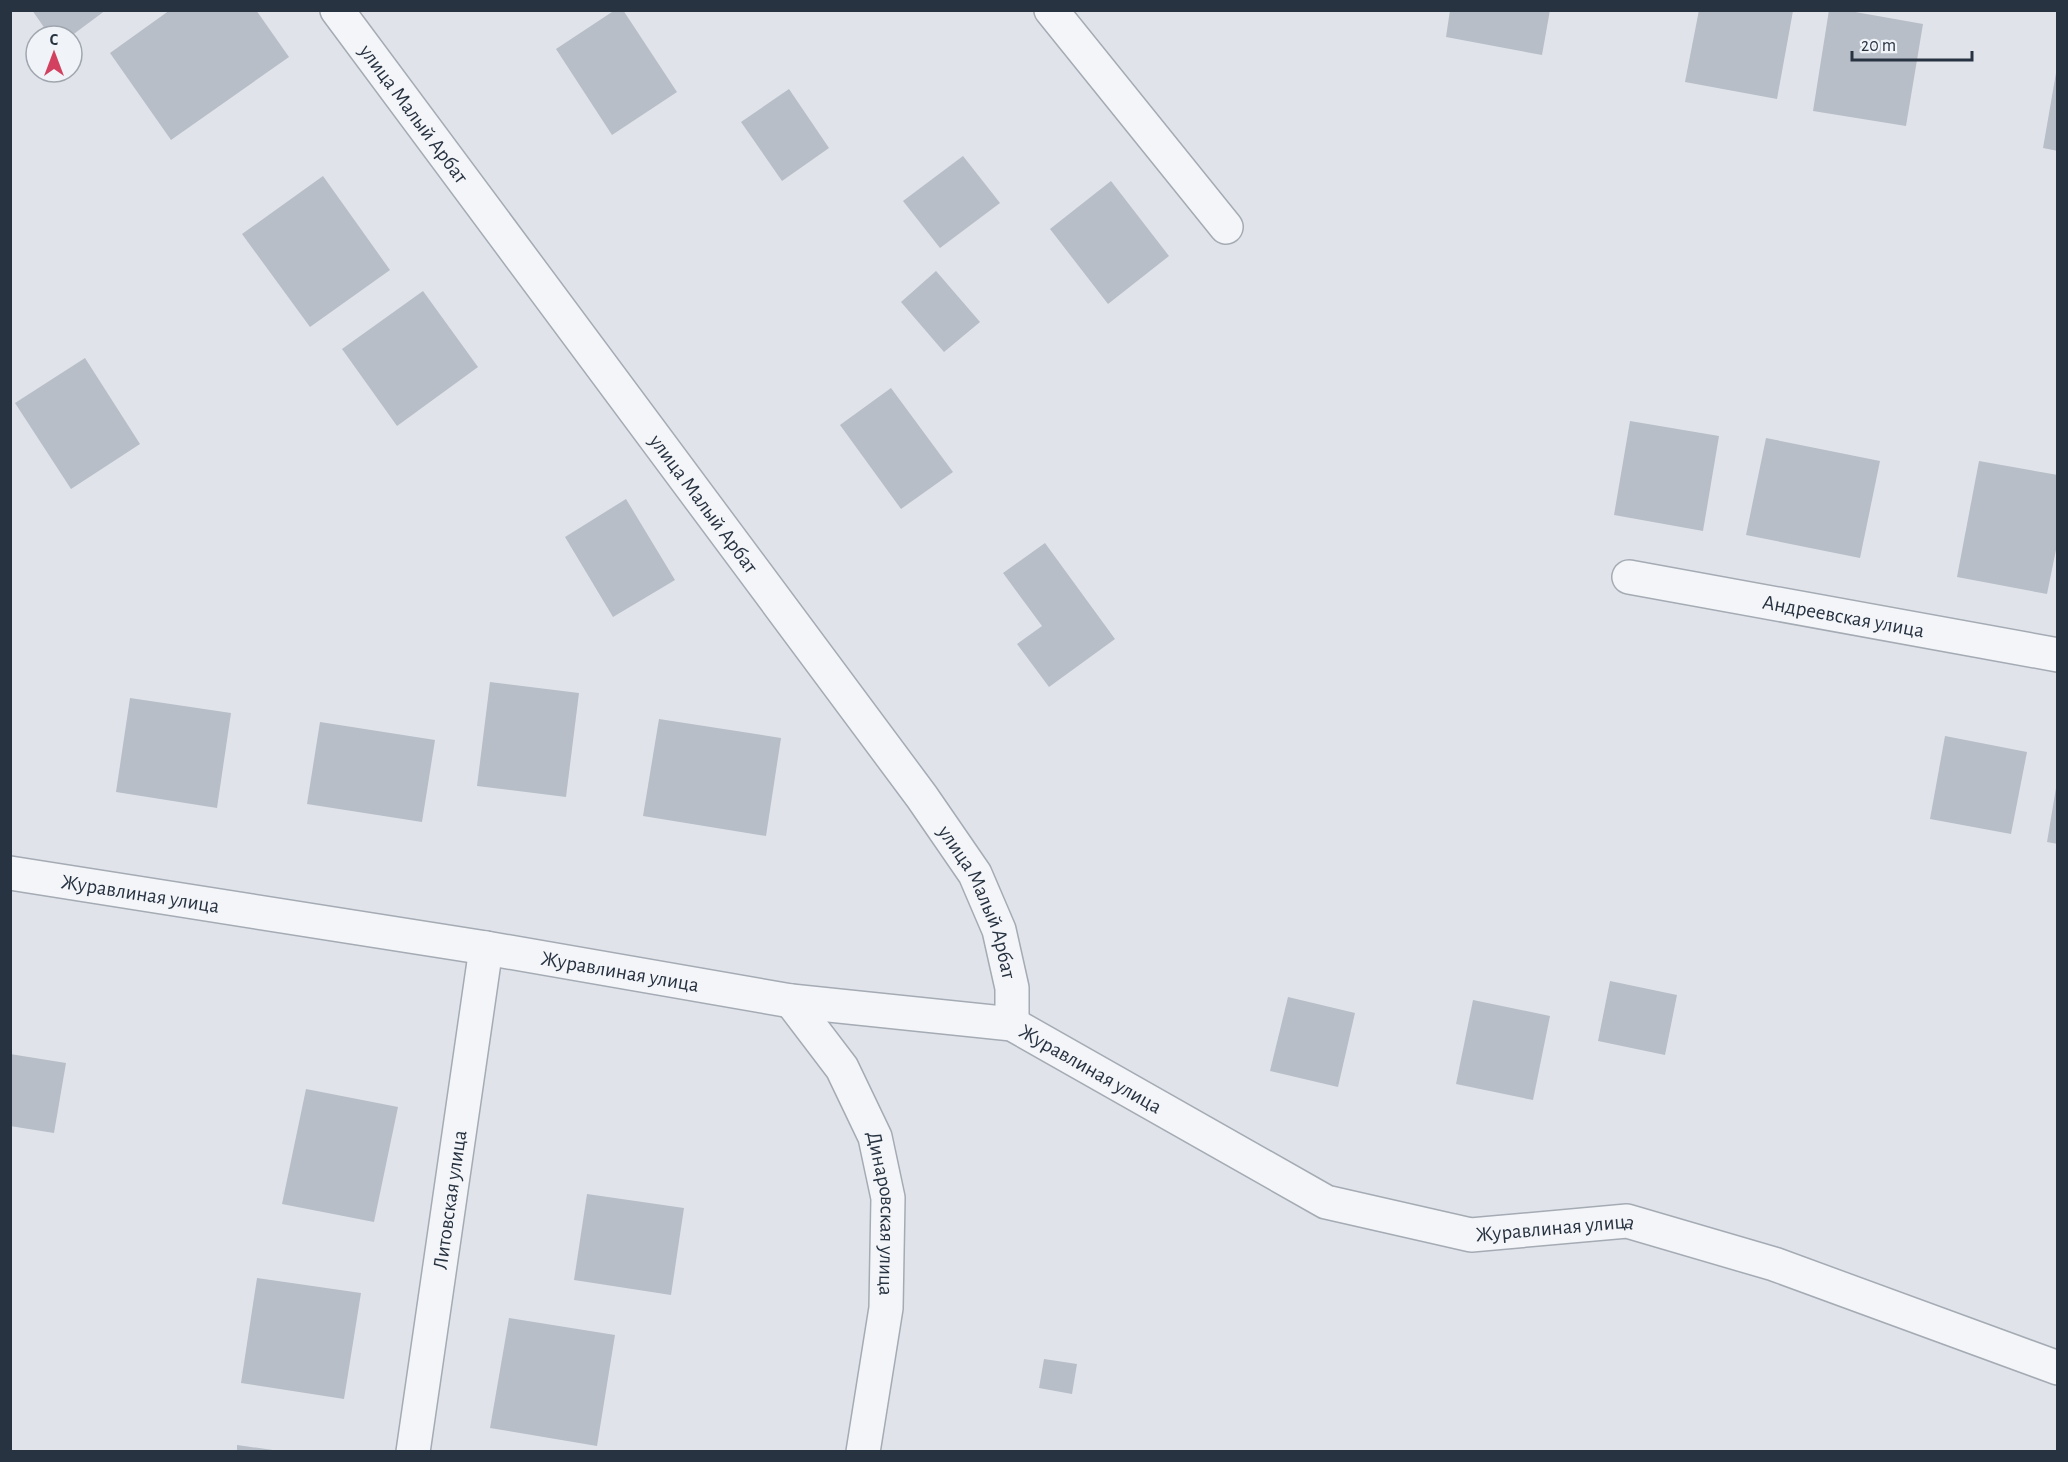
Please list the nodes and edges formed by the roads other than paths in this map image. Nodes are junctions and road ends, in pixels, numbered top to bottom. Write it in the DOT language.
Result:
graph roads {
  1 [pos="337,10"];
  2 [pos="1051,10"];
  3 [pos="1226,227"];
  4 [pos="1629,577"];
  5 [pos="2058,654"];
  6 [pos="10,873"];
  7 [pos="486,948"];
  8 [pos="790,1000"];
  9 [pos="1012,1024"];
  10 [pos="2058,1368"];
  11 [pos="413,1452"];
  12 [pos="863,1452"];
  1 -- 9 [label="street, улица Малый Арбат"];
  2 -- 3 [label="street"];
  4 -- 5 [label="street, Андреевская улица"];
  6 -- 7 [label="street, Журавлиная улица"];
  7 -- 8 [label="street, Журавлиная улица"];
  7 -- 11 [label="street, Литовская улица"];
  8 -- 9 [label="street, Журавлиная улица"];
  8 -- 12 [label="street, Динаровская улица"];
  9 -- 10 [label="street, Журавлиная улица"];
}
